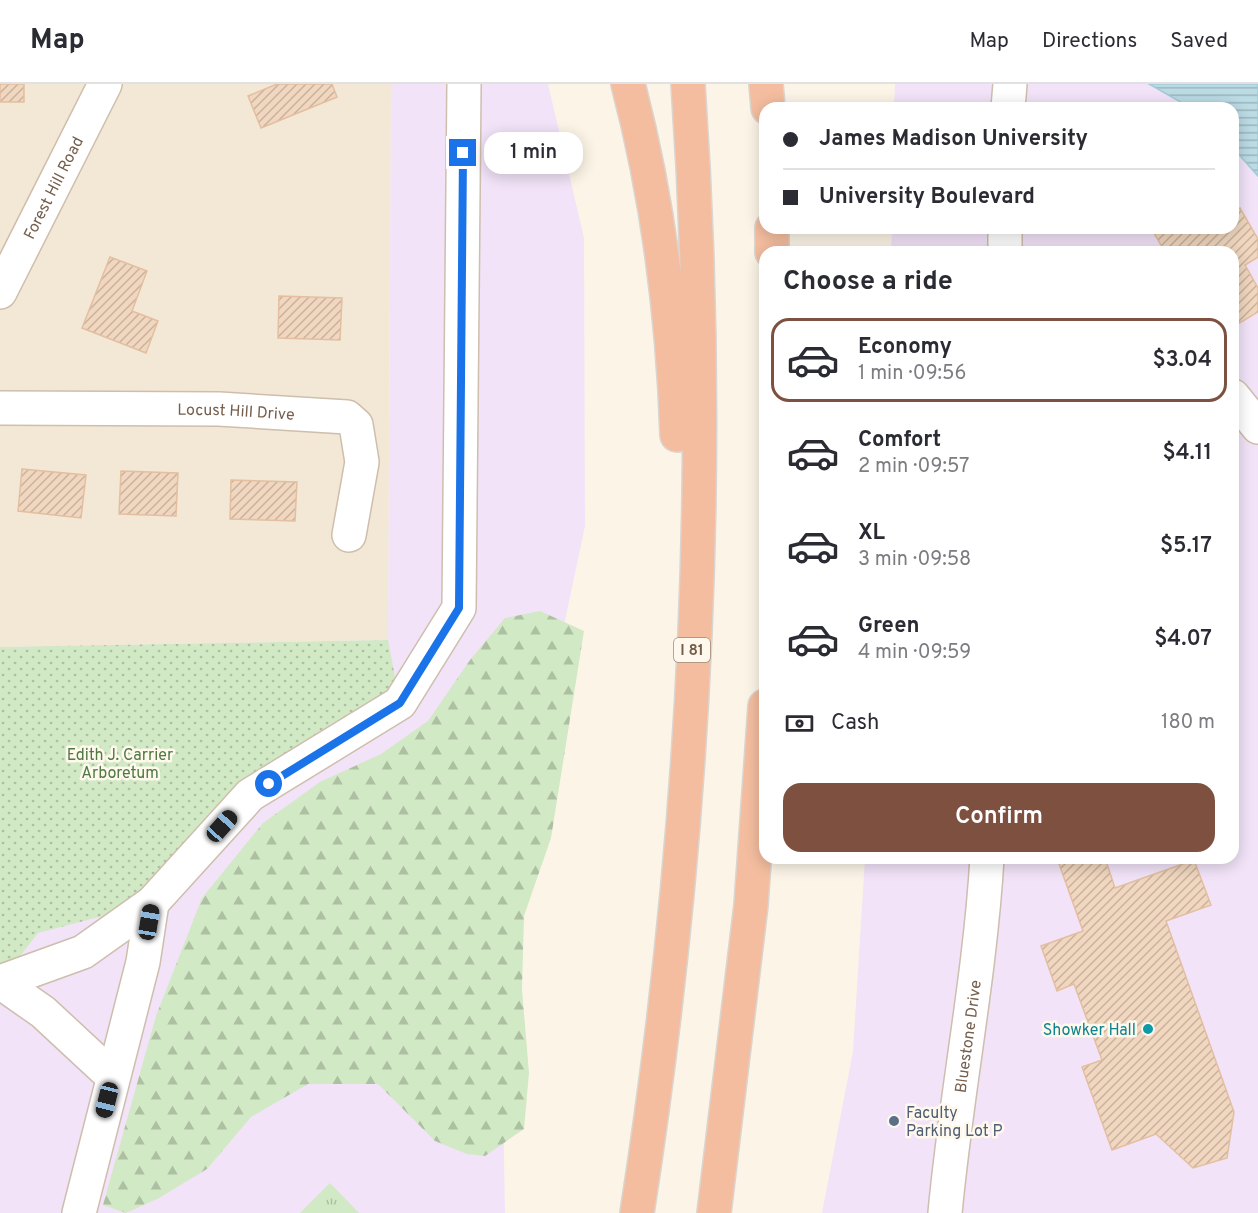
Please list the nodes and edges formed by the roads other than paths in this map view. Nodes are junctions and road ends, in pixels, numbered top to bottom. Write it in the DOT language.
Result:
graph roads {
  1 [pos="105,84"];
  2 [pos="464,84"];
  3 [pos="627,84"];
  4 [pos="688,84"];
  5 [pos="766,84"];
  6 [pos="778,84"];
  7 [pos="1010,84"];
  8 [pos="768,102"];
  9 [pos="778,102"];
  10 [pos="1008,102"];
  11 [pos="0,292"];
  12 [pos="1239,407"];
  13 [pos="0,408"];
  14 [pos="1249,426"];
  15 [pos="349,535"];
  16 [pos="688,749"];
  17 [pos="759,791"];
  18 [pos="987,864"];
  19 [pos="152,903"];
  20 [pos="0,982"];
  21 [pos="113,1077"];
  22 [pos="79,1213"];
  23 [pos="637,1213"];
  24 [pos="714,1213"];
  25 [pos="945,1213"];
  1 -- 11 [label="street, Forest Hill Road"];
  2 -- 19 [label="street"];
  3 -- 16 [label="highway"];
  4 -- 16 [label="highway, I 81"];
  5 -- 8 [label="highway"];
  6 -- 9 [label="highway"];
  7 -- 10 [label="street"];
  12 -- 14 [label="street"];
  13 -- 15 [label="street, Locust Hill Drive"];
  16 -- 23 [label="highway, I 81"];
  17 -- 24 [label="highway"];
  18 -- 25 [label="street, Bluestone Drive"];
  19 -- 20 [label="street"];
  19 -- 21 [label="street"];
  20 -- 21 [label="street"];
  21 -- 22 [label="street"];
}
